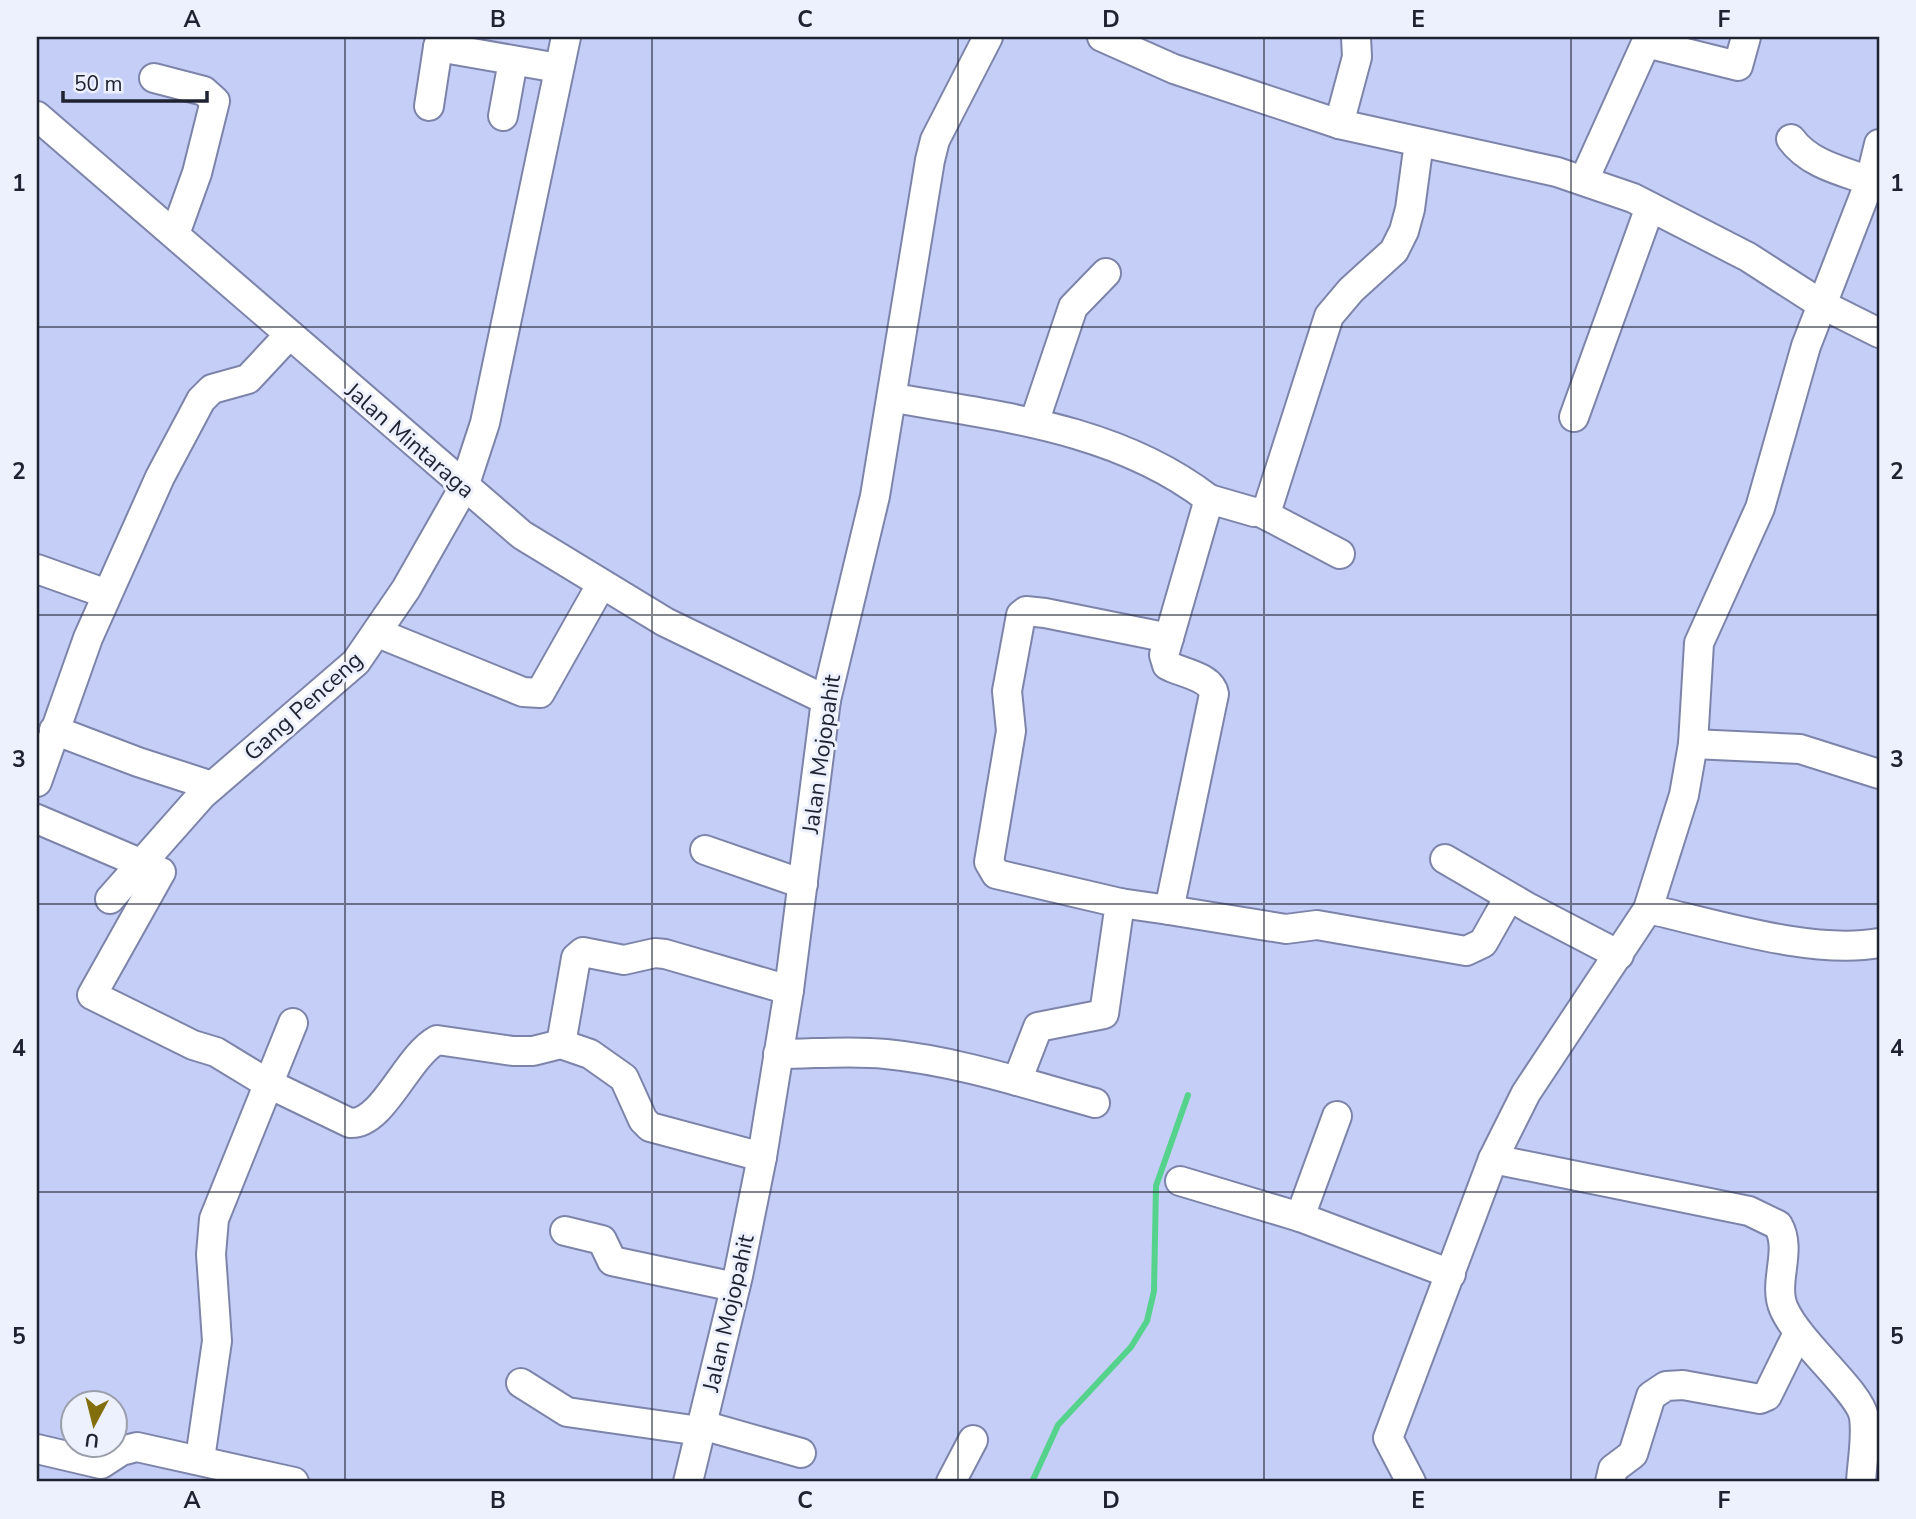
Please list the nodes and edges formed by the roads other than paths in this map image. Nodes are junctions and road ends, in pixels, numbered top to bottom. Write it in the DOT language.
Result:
graph roads {
  1 [pos="566,37"];
  2 [pos="988,37"];
  3 [pos="1102,37"];
  4 [pos="1356,37"];
  5 [pos="1746,37"];
  6 [pos="1653,41"];
  7 [pos="440,42"];
  8 [pos="513,61"];
  9 [pos="558,68"];
  10 [pos="154,78"];
  11 [pos="429,106"];
  12 [pos="37,116"];
  13 [pos="503,116"];
  14 [pos="1339,124"];
  15 [pos="1791,139"];
  16 [pos="1419,142"];
  17 [pos="1879,144"];
  18 [pos="1584,180"];
  19 [pos="1870,181"];
  20 [pos="1650,207"];
  21 [pos="175,234"];
  22 [pos="1106,273"];
  23 [pos="1821,304"];
  24 [pos="1879,333"];
  25 [pos="289,335"];
  26 [pos="894,398"];
  27 [pos="1574,417"];
  28 [pos="1034,423"];
  29 [pos="464,487"];
  30 [pos="1209,499"];
  31 [pos="1262,513"];
  32 [pos="1340,554"];
  33 [pos="37,569"];
  34 [pos="601,585"];
  35 [pos="107,594"];
  36 [pos="378,633"];
  37 [pos="1169,638"];
  38 [pos="826,700"];
  39 [pos="54,730"];
  40 [pos="1693,744"];
  41 [pos="1879,774"];
  42 [pos="37,782"];
  43 [pos="212,786"];
  44 [pos="37,819"];
  45 [pos="705,850"];
  46 [pos="1445,859"];
  47 [pos="803,884"];
  48 [pos="1509,897"];
  49 [pos="110,899"];
  50 [pos="1119,903"];
  51 [pos="1648,909"];
  52 [pos="1169,910"];
  53 [pos="1879,943"];
  54 [pos="1619,955"];
  55 [pos="789,990"];
  56 [pos="293,1023"];
  57 [pos="561,1044"];
  58 [pos="778,1054"];
  59 [pos="1017,1081"];
  60 [pos="267,1083"];
  61 [pos="1095,1103"];
  62 [pos="1338,1116"];
  63 [pos="762,1157"];
  64 [pos="1493,1160"];
  65 [pos="1180,1181"];
  66 [pos="1300,1217"];
  67 [pos="565,1231"];
  68 [pos="1451,1274"];
  69 [pos="735,1287"];
  70 [pos="1798,1333"];
  71 [pos="521,1383"];
  72 [pos="1871,1413"];
  73 [pos="701,1428"];
  74 [pos="973,1440"];
  75 [pos="37,1449"];
  76 [pos="802,1453"];
  77 [pos="200,1459"];
  78 [pos="97,1473"];
  79 [pos="294,1482"];
  80 [pos="688,1482"];
  81 [pos="951,1482"];
  82 [pos="1411,1482"];
  83 [pos="1610,1482"];
  84 [pos="1861,1482"];
  1 -- 9 [label="street, Gang Penceng"];
  2 -- 26 [label="street, Jalan Mojopahit"];
  3 -- 14 [label="street"];
  4 -- 14 [label="street"];
  5 -- 6 [label="street"];
  6 -- 18 [label="street"];
  7 -- 8 [label="street"];
  7 -- 11 [label="street"];
  8 -- 9 [label="street"];
  8 -- 13 [label="street"];
  9 -- 29 [label="street, Gang Penceng"];
  10 -- 21 [label="street"];
  12 -- 21 [label="street, Jalan Mintaraga"];
  14 -- 16 [label="street"];
  15 -- 19 [label="street"];
  16 -- 18 [label="street"];
  16 -- 31 [label="street"];
  17 -- 19 [label="street"];
  18 -- 20 [label="street"];
  19 -- 23 [label="street"];
  20 -- 23 [label="street"];
  20 -- 27 [label="street"];
  21 -- 25 [label="street, Jalan Mintaraga"];
  22 -- 28 [label="street"];
  23 -- 24 [label="street"];
  23 -- 40 [label="street"];
  25 -- 29 [label="street, Jalan Mintaraga"];
  25 -- 35 [label="street"];
  26 -- 28 [label="street"];
  26 -- 38 [label="street, Jalan Mojopahit"];
  28 -- 30 [label="street"];
  29 -- 34 [label="street, Jalan Mintaraga"];
  29 -- 36 [label="street, Gang Penceng"];
  30 -- 31 [label="street"];
  30 -- 37 [label="street"];
  31 -- 32 [label="street"];
  33 -- 35 [label="street"];
  34 -- 36 [label="street"];
  34 -- 38 [label="street, Jalan Mintaraga"];
  35 -- 39 [label="street"];
  36 -- 43 [label="street, Gang Penceng"];
  37 -- 50 [label="street"];
  37 -- 52 [label="street"];
  38 -- 47 [label="street, Jalan Mojopahit"];
  39 -- 42 [label="street"];
  39 -- 43 [label="street"];
  40 -- 41 [label="street"];
  40 -- 51 [label="street"];
  43 -- 49 [label="street, Gang Penceng"];
  44 -- 60 [label="street"];
  45 -- 47 [label="street"];
  46 -- 48 [label="street"];
  47 -- 55 [label="street, Jalan Mojopahit"];
  48 -- 52 [label="street"];
  48 -- 54 [label="street"];
  50 -- 52 [label="street"];
  50 -- 59 [label="street"];
  51 -- 53 [label="street"];
  51 -- 54 [label="street"];
  54 -- 64 [label="street"];
  55 -- 57 [label="street"];
  55 -- 58 [label="street, Jalan Mojopahit"];
  56 -- 60 [label="street"];
  57 -- 60 [label="street"];
  57 -- 63 [label="street"];
  58 -- 59 [label="street"];
  58 -- 63 [label="street, Jalan Mojopahit"];
  59 -- 61 [label="street"];
  60 -- 77 [label="street"];
  62 -- 66 [label="street"];
  63 -- 69 [label="street, Jalan Mojopahit"];
  64 -- 68 [label="street"];
  64 -- 70 [label="street"];
  65 -- 66 [label="street"];
  66 -- 68 [label="street"];
  67 -- 69 [label="street"];
  68 -- 82 [label="street"];
  69 -- 73 [label="street, Jalan Mojopahit"];
  70 -- 72 [label="street"];
  70 -- 83 [label="street"];
  71 -- 73 [label="street"];
  72 -- 84 [label="street"];
  73 -- 76 [label="street"];
  73 -- 80 [label="street, Jalan Mojopahit"];
  74 -- 81 [label="street"];
  75 -- 78 [label="street"];
  77 -- 78 [label="street"];
  77 -- 79 [label="street"];
}
